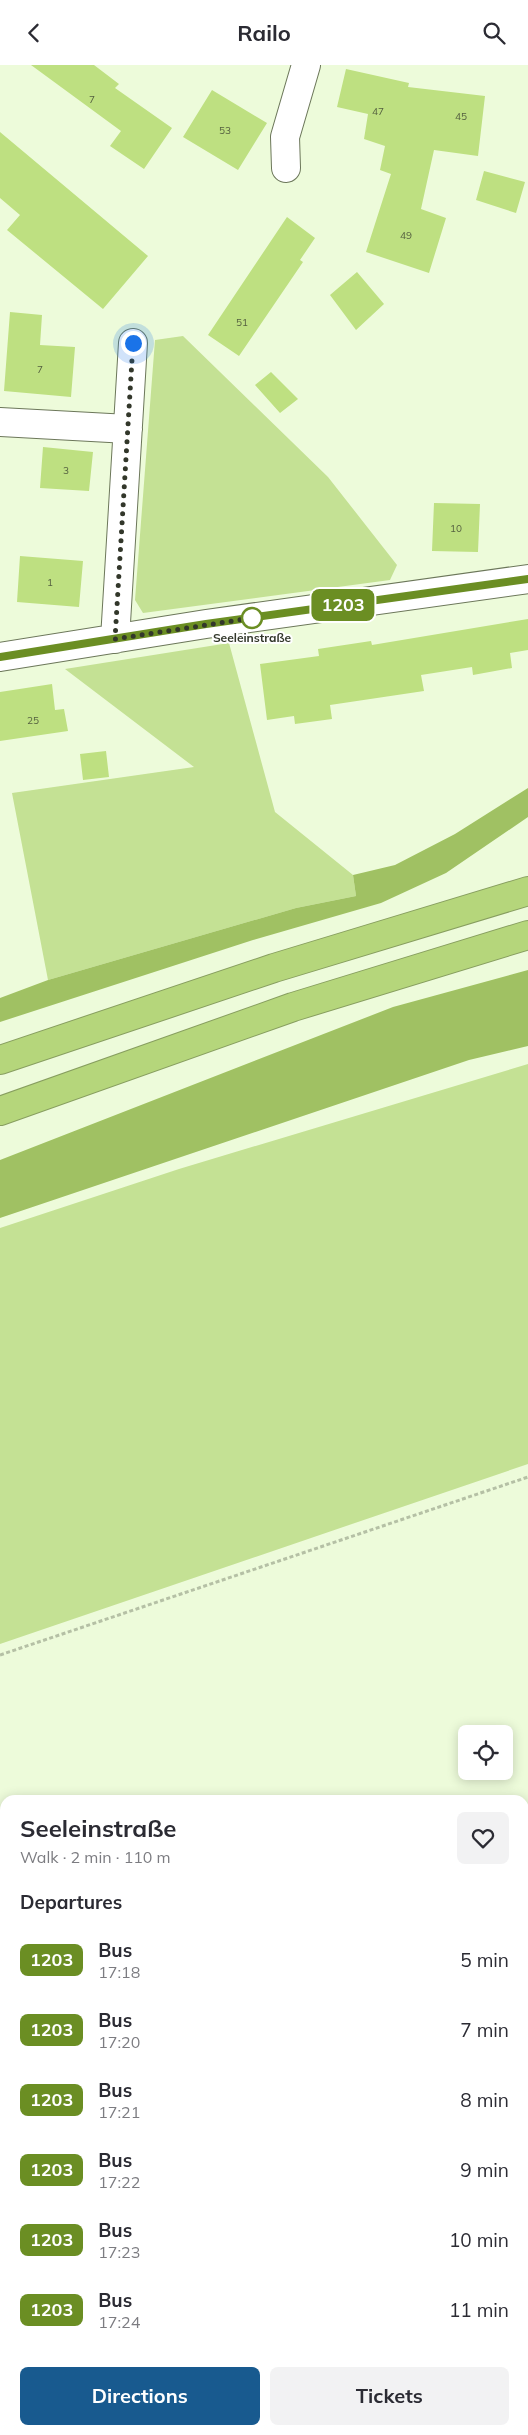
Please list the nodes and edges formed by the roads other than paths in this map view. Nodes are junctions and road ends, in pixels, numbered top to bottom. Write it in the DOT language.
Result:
graph roads {
  1 [pos="306,65"];
  2 [pos="286,168"];
  3 [pos="133,343"];
  4 [pos="0,422"];
  5 [pos="128,429"];
  6 [pos="528,579"];
  7 [pos="115,639"];
  8 [pos="0,657"];
  9 [pos="528,891"];
  10 [pos="528,935"];
  11 [pos="0,1060"];
  12 [pos="0,1111"];
  1 -- 2 [label="street"];
  3 -- 5 [label="street"];
  4 -- 5 [label="street"];
  5 -- 7 [label="street"];
  6 -- 7 [label="street"];
  7 -- 8 [label="street"];
  9 -- 11 [label="highway"];
  10 -- 12 [label="highway"];
}
